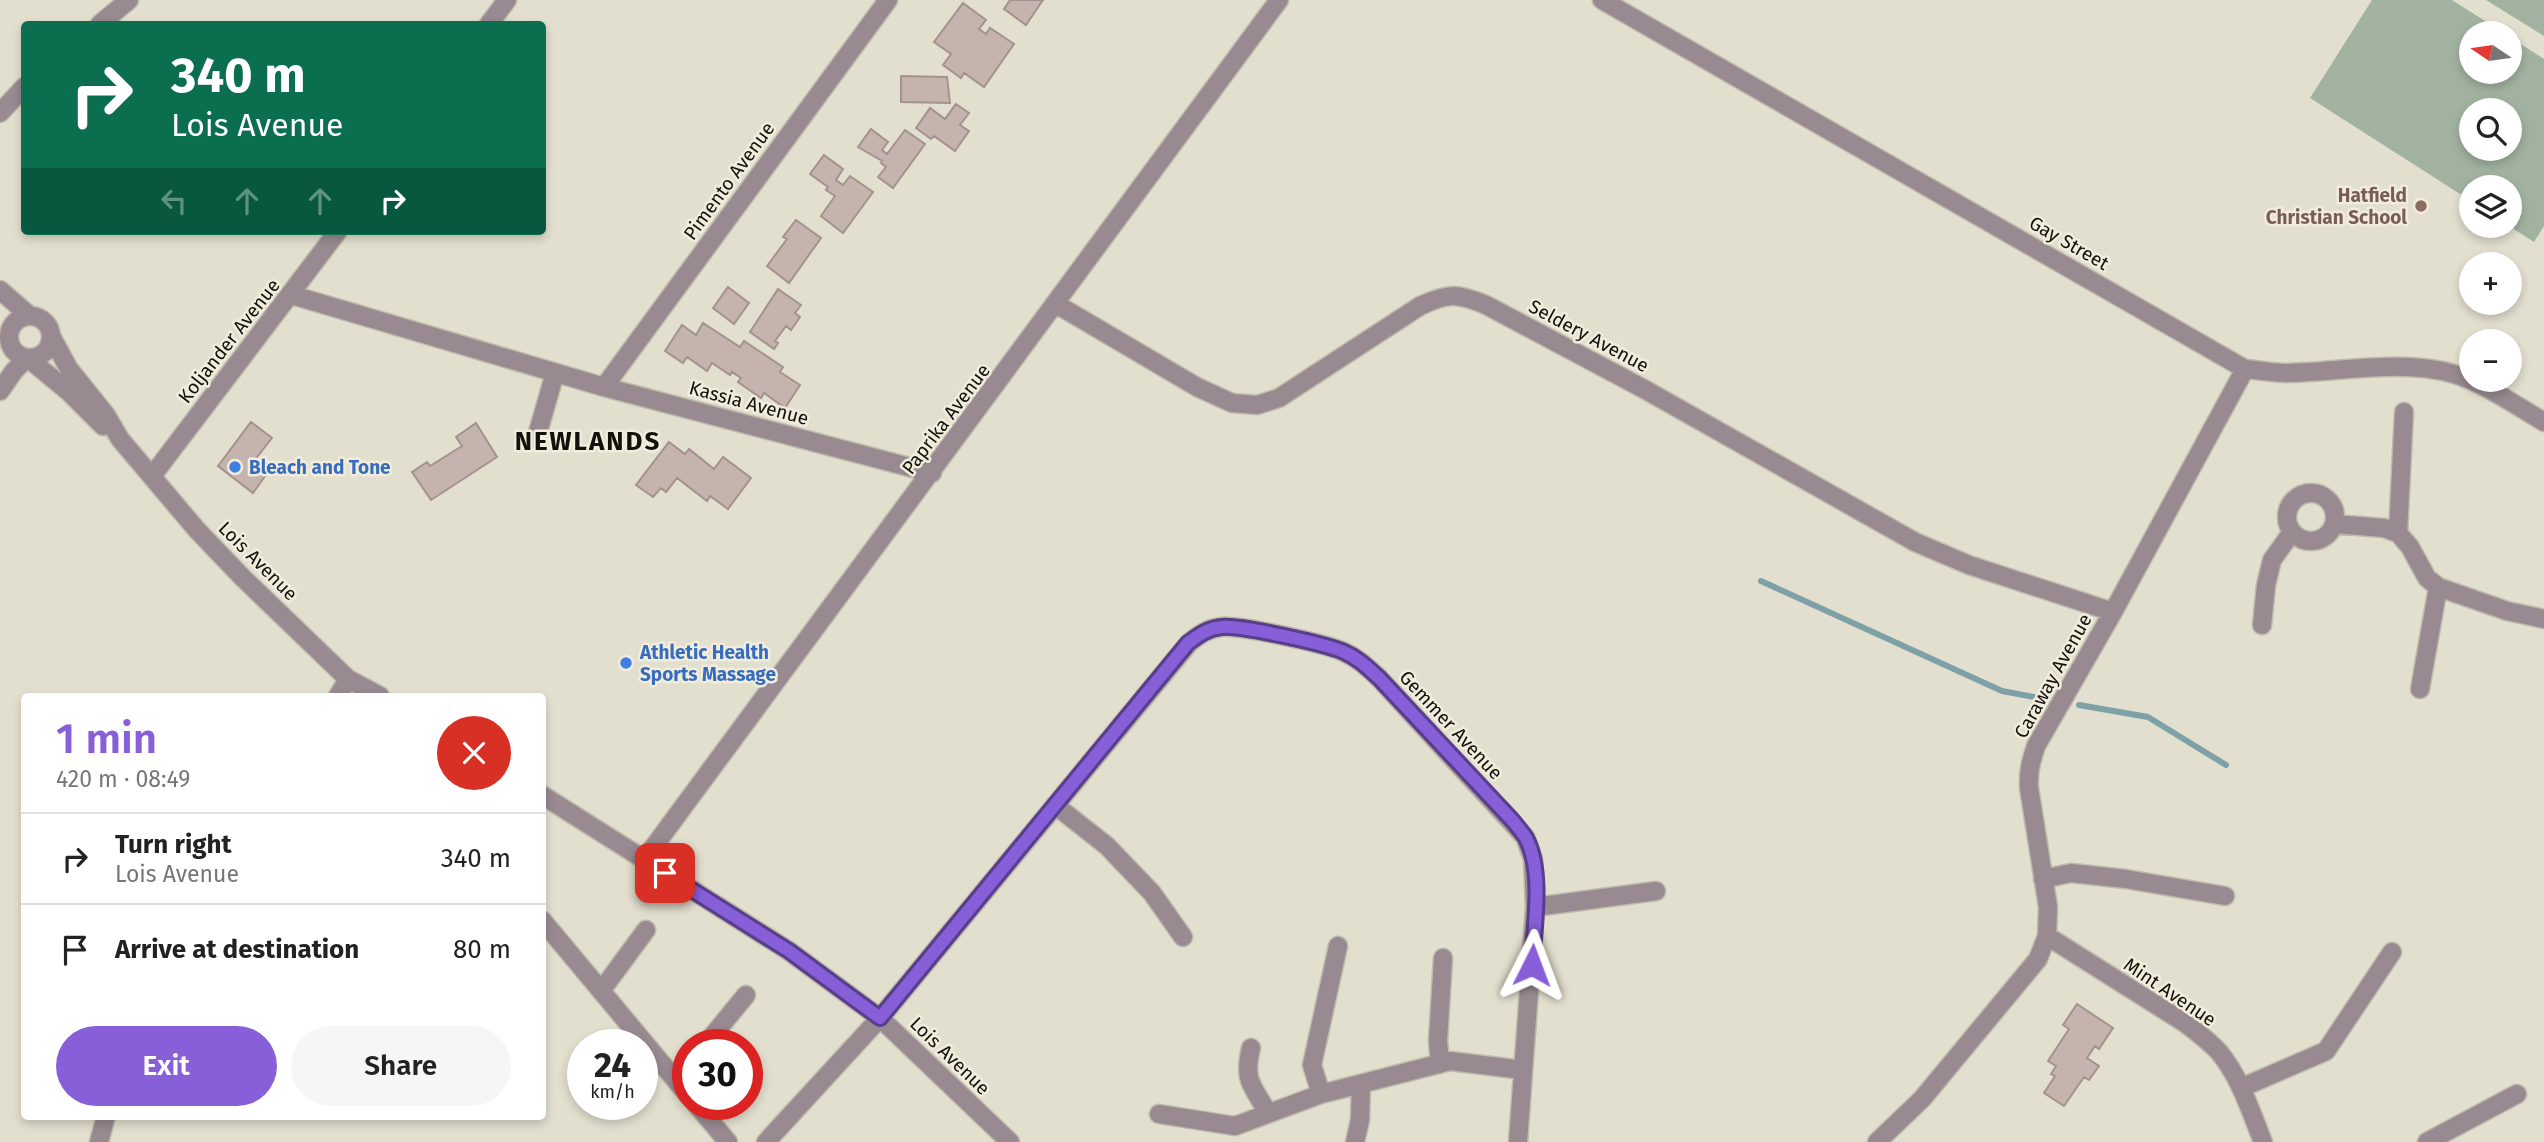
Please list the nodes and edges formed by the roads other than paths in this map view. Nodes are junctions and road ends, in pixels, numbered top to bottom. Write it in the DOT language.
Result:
graph roads {
  1 [pos="129,0"];
  2 [pos="508,0"];
  3 [pos="888,0"];
  4 [pos="1279,0"];
  5 [pos="1602,0"];
  6 [pos="104,21"];
  7 [pos="491,21"];
  8 [pos="13,95"];
  9 [pos="0,113"];
  10 [pos="335,235"];
  11 [pos="0,290"];
  12 [pos="292,295"];
  13 [pos="1056,304"];
  14 [pos="30,316"];
  15 [pos="51,336"];
  16 [pos="4,338"];
  17 [pos="27,359"];
  18 [pos="2245,369"];
  19 [pos="555,373"];
  20 [pos="604,387"];
  21 [pos="0,391"];
  22 [pos="2404,412"];
  23 [pos="2544,422"];
  24 [pos="120,439"];
  25 [pos="536,439"];
  26 [pos="932,473"];
  27 [pos="152,476"];
  28 [pos="2334,524"];
  29 [pos="2292,532"];
  30 [pos="2398,533"];
  31 [pos="2438,587"];
  32 [pos="2113,612"];
  33 [pos="2544,619"];
  34 [pos="2262,625"];
  35 [pos="348,679"];
  36 [pos="2420,689"];
  37 [pos="340,693"];
  38 [pos="374,693"];
  39 [pos="546,798"];
  40 [pos="1055,805"];
  41 [pos="644,860"];
  42 [pos="2043,879"];
  43 [pos="1657,891"];
  44 [pos="2225,897"];
  45 [pos="1535,908"];
  46 [pos="546,925"];
  47 [pos="646,930"];
  48 [pos="2047,936"];
  49 [pos="1183,937"];
  50 [pos="1338,946"];
  51 [pos="2392,952"];
  52 [pos="1443,958"];
  53 [pos="601,991"];
  54 [pos="746,995"];
  55 [pos="880,1018"];
  56 [pos="718,1029"];
  57 [pos="1251,1048"];
  58 [pos="1440,1063"];
  59 [pos="1523,1070"];
  60 [pos="672,1076"];
  61 [pos="1361,1084"];
  62 [pos="2241,1087"];
  63 [pos="1321,1094"];
  64 [pos="2517,1094"];
  65 [pos="1268,1113"];
  66 [pos="1159,1114"];
  67 [pos="106,1120"];
  68 [pos="709,1120"];
  69 [pos="1233,1134"];
  70 [pos="99,1142"];
  71 [pos="728,1142"];
  72 [pos="766,1142"];
  73 [pos="1010,1142"];
  74 [pos="1355,1142"];
  75 [pos="1518,1142"];
  76 [pos="1877,1142"];
  77 [pos="2263,1142"];
  78 [pos="2427,1142"];
  1 -- 6 [label="street"];
  2 -- 7 [label="street"];
  3 -- 20 [label="street, Pimento Avenue"];
  4 -- 13 [label="street, Paprika Avenue"];
  5 -- 18 [label="street, Gay Street"];
  8 -- 9 [label="street"];
  10 -- 12 [label="street, Koljander Avenue"];
  11 -- 14 [label="street"];
  12 -- 19 [label="street, Kassia Avenue"];
  12 -- 27 [label="street, Koljander Avenue"];
  13 -- 26 [label="street, Paprika Avenue"];
  13 -- 32 [label="street, Seldery Avenue"];
  14 -- 15 [label="street"];
  14 -- 16 [label="street"];
  15 -- 17 [label="street"];
  15 -- 24 [label="street, Lois Avenue"];
  16 -- 17 [label="street"];
  17 -- 21 [label="street"];
  17 -- 24 [label="street, Lois Avenue"];
  18 -- 23 [label="street, Gay Street"];
  18 -- 32 [label="street, Caraway Avenue"];
  19 -- 20 [label="street, Kassia Avenue"];
  19 -- 25 [label="street"];
  20 -- 26 [label="street, Kassia Avenue"];
  22 -- 30 [label="street"];
  24 -- 27 [label="street, Lois Avenue"];
  26 -- 41 [label="street, Paprika Avenue"];
  27 -- 35 [label="street, Lois Avenue"];
  28 -- 29 [label="street"];
  28 -- 29 [label="street"];
  28 -- 30 [label="street"];
  29 -- 34 [label="street"];
  30 -- 31 [label="street"];
  31 -- 33 [label="street"];
  31 -- 36 [label="street"];
  32 -- 42 [label="street, Caraway Avenue"];
  35 -- 37 [label="street"];
  35 -- 38 [label="street, Lois Avenue"];
  39 -- 41 [label="street, Lois Avenue"];
  40 -- 45 [label="street, Gemmer Avenue"];
  40 -- 49 [label="street"];
  40 -- 55 [label="street, Gemmer Avenue"];
  41 -- 55 [label="street, Lois Avenue"];
  42 -- 44 [label="street"];
  42 -- 48 [label="street, Caraway Avenue"];
  43 -- 45 [label="street"];
  45 -- 59 [label="street, Gemmer Avenue"];
  46 -- 53 [label="street"];
  47 -- 53 [label="street"];
  48 -- 62 [label="street, Mint Avenue"];
  48 -- 76 [label="street, Caraway Avenue"];
  50 -- 63 [label="street"];
  51 -- 62 [label="street"];
  52 -- 58 [label="street"];
  53 -- 60 [label="street"];
  54 -- 56 [label="street"];
  55 -- 72 [label="street, Gemmer Avenue"];
  55 -- 73 [label="street, Lois Avenue"];
  57 -- 65 [label="street"];
  58 -- 59 [label="street"];
  58 -- 61 [label="street"];
  59 -- 75 [label="street, Gemmer Avenue"];
  61 -- 63 [label="street"];
  61 -- 74 [label="street"];
  62 -- 77 [label="street, Mint Avenue"];
  63 -- 65 [label="street"];
  64 -- 78 [label="street"];
  65 -- 69 [label="street"];
  66 -- 69 [label="street"];
  67 -- 70 [label="street"];
  68 -- 71 [label="street"];
}
